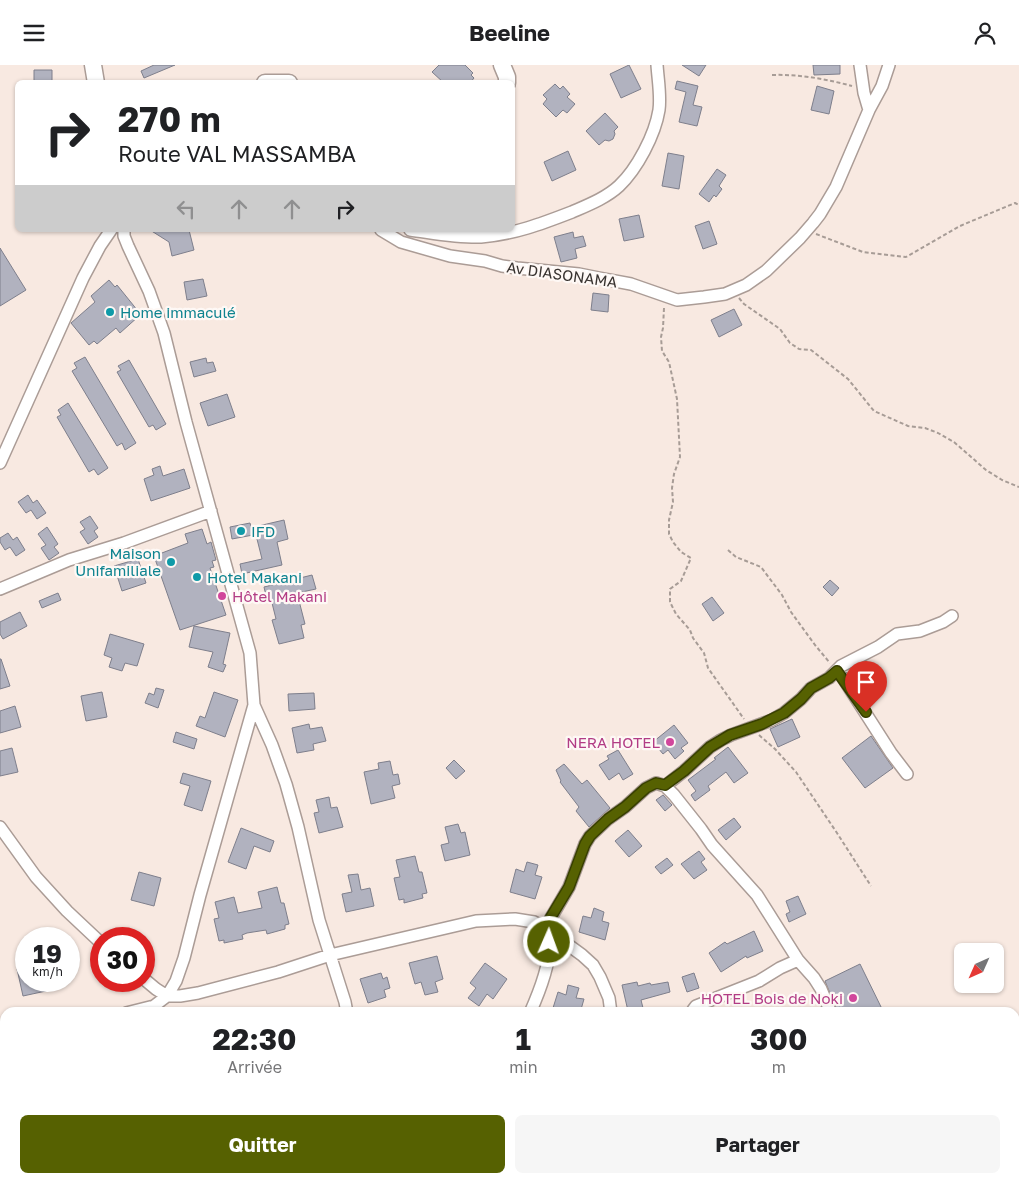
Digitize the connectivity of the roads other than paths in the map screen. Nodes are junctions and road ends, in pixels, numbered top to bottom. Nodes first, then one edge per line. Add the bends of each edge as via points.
1 (93, 65) edge
2 (502, 65) edge
3 (657, 65) edge
4 (860, 65) edge
5 (889, 65) edge
6 (96, 80) edge
7 (508, 80) edge
8 (869, 109) junction
9 (110, 232) edge
10 (124, 232) edge
11 (384, 232) edge
12 (425, 232) edge
13 (514, 232) edge
14 (515, 232) edge
15 (0, 463) edge
16 (211, 511) junction
17 (0, 589) edge
18 (952, 616) dead end
19 (837, 671) junction
20 (254, 705) junction
21 (907, 774) dead end
22 (665, 785) junction
23 (0, 827) edge
24 (545, 927) junction
25 (90, 933) edge
26 (791, 948) junction
27 (330, 955) junction
28 (798, 961) junction
29 (780, 968) junction
30 (155, 988) edge
31 (166, 996) junction
32 (156, 1007) edge
33 (345, 1007) edge
34 (533, 1007) edge
35 (610, 1007) edge
36 (694, 1007) edge
37 (828, 1007) edge

1 - 6 street
2 - 7 street
3 - 14 street via 659,108 656,121 638,163 618,187 590,205
4 - 8 street
5 - 8 street, Av DIASONAMA
8 - 11 street, Av DIASONAMA via 836,187 820,214 766,271 725,294 678,299 631,284 579,274 502,266 450,256 401,242
9 - 15 street via 83,278
10 - 16 street via 164,333
12 - 13 street via 480,237
16 - 17 street via 69,560
16 - 20 street via 250,653
18 - 19 street via 920,631 897,634
19 - 21 street
19 - 22 street via 811,688 784,713 730,735 710,747
20 - 27 street via 286,784
20 - 31 street via 184,958 176,981
22 - 24 street via 656,783 646,788 590,836 569,887
22 - 26 street via 757,895
23 - 25 street via 36,877
24 - 27 street via 515,919 476,921
24 - 34 street via 549,942 548,962
24 - 35 street via 593,965
26 - 28 street
26 - 29 street
27 - 31 street via 237,983 180,996
27 - 33 street
28 - 29 street
28 - 37 street via 814,978
29 - 36 street via 759,981
30 - 31 street
31 - 32 street

